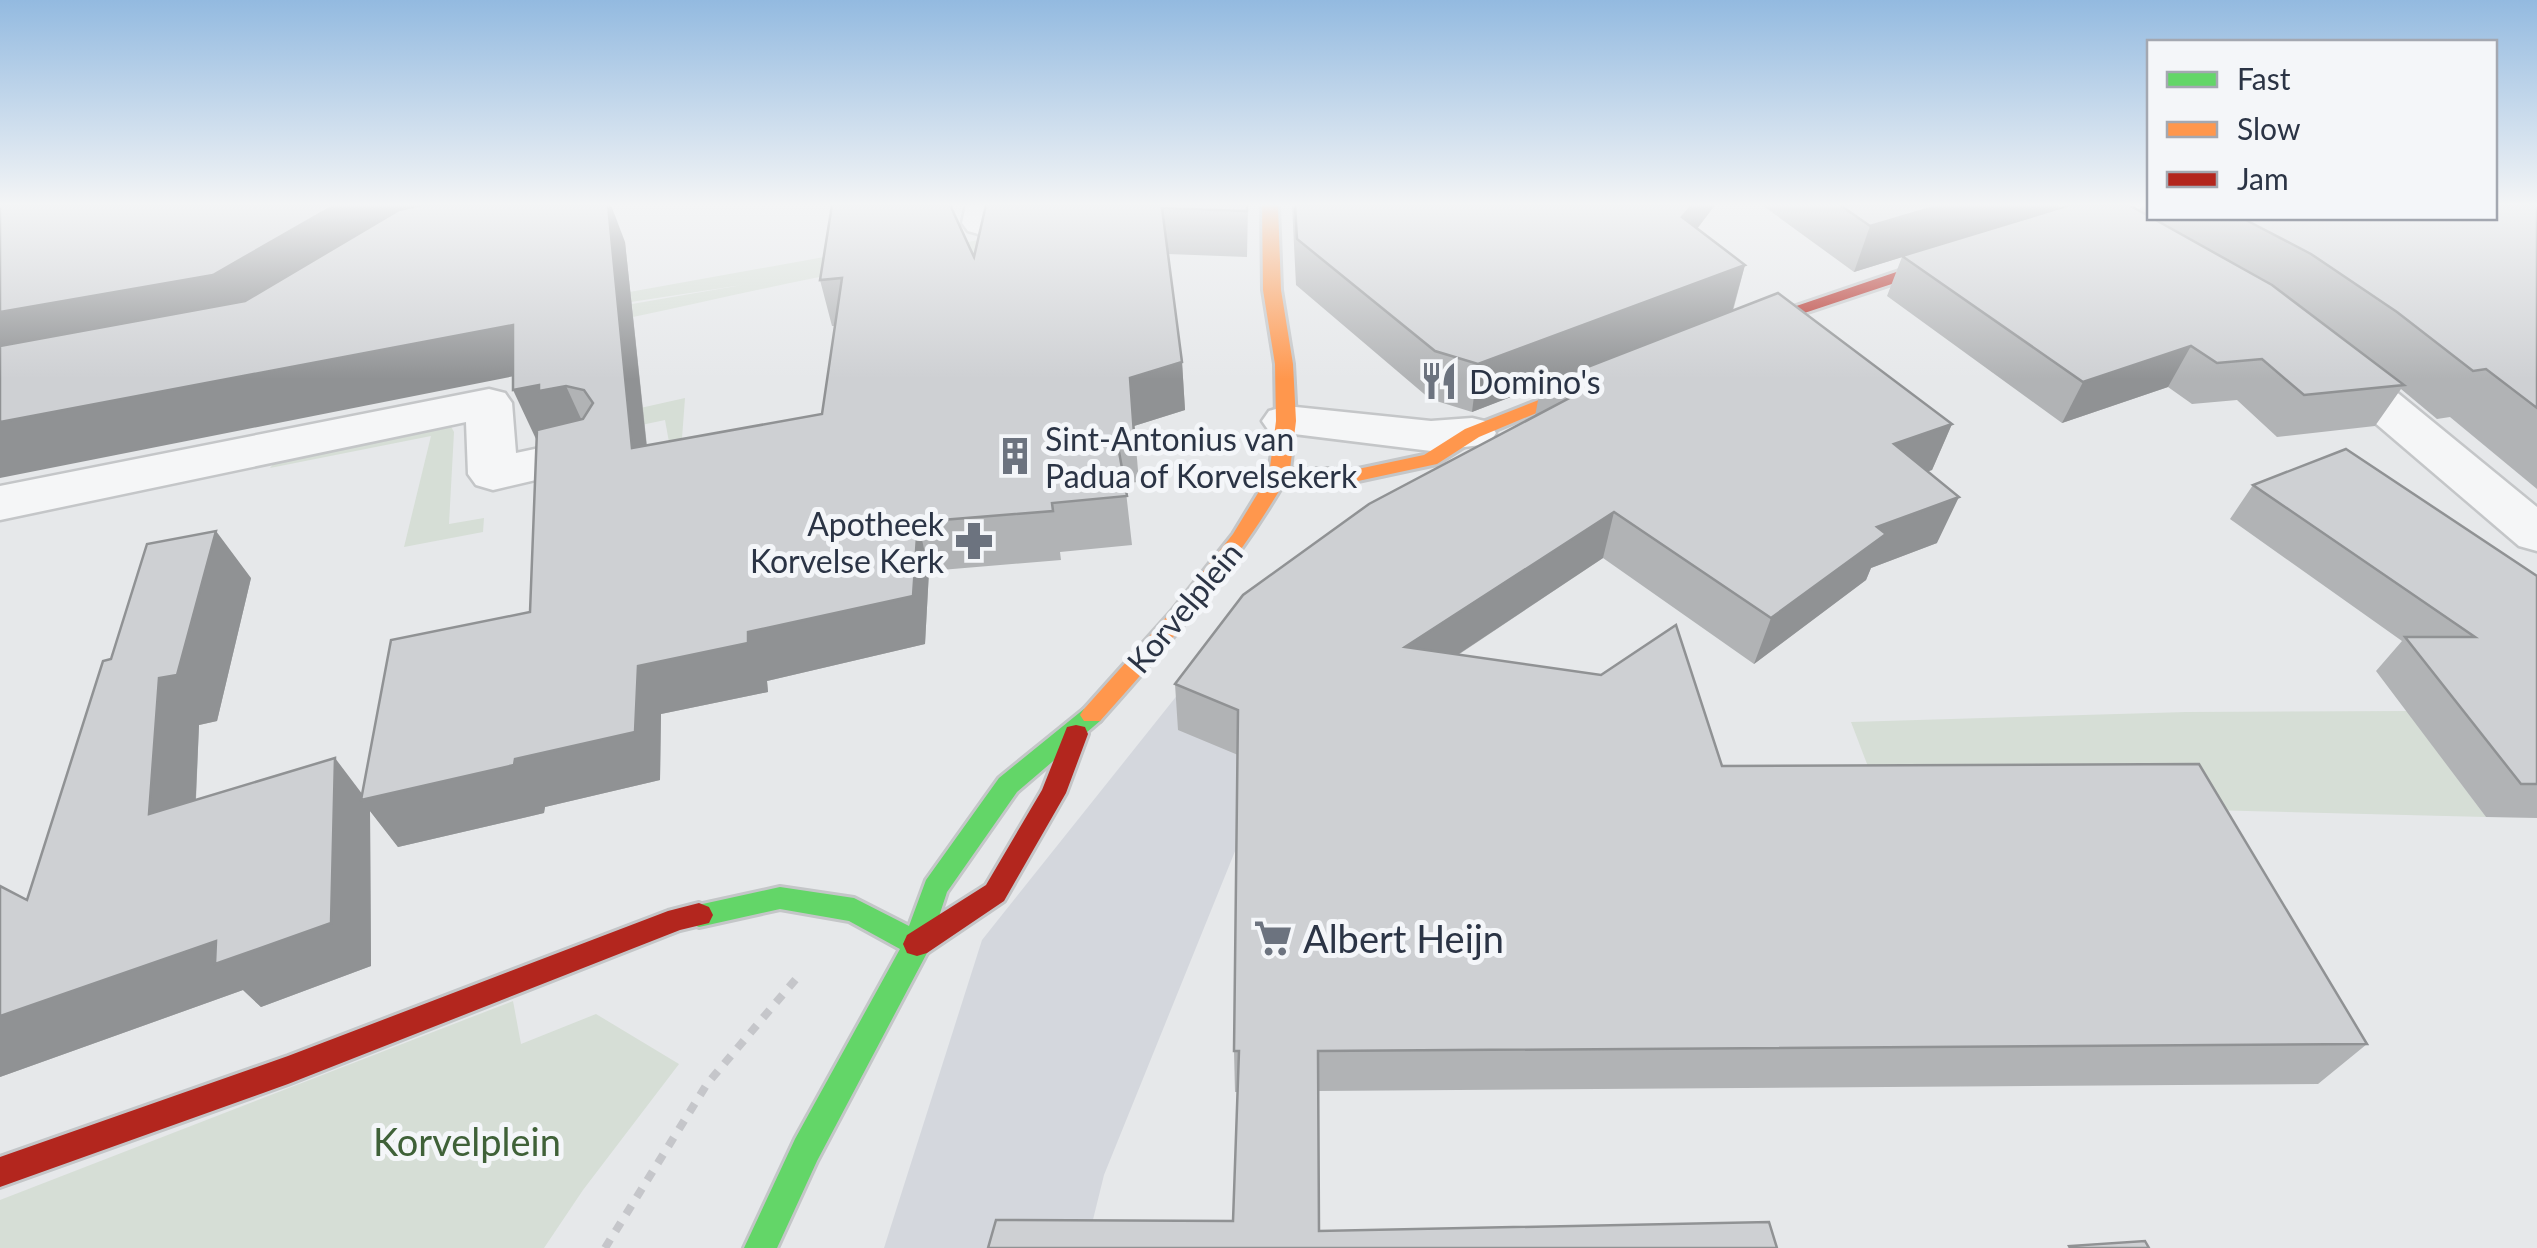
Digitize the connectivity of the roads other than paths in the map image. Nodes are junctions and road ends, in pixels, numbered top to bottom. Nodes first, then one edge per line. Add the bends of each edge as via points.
1 (1271, 263) edge
2 (1932, 263) edge
3 (2298, 337) edge
4 (1708, 340) edge
5 (1617, 376) edge
6 (1286, 421) junction
7 (1472, 434) junction
8 (586, 453) edge
9 (1279, 474) junction
10 (0, 503) edge
11 (2537, 534) edge
12 (1077, 731) junction
13 (917, 944) junction
14 (0, 1172) edge
15 (760, 1248) edge

1 - 6 street
2 - 4 street
3 - 11 street
5 - 7 street
6 - 7 street
6 - 9 street
7 - 9 street via 1430,460 1358,475
8 - 10 street via 493,474 489,403
9 - 12 street, Korvelplein via 1210,579
12 - 13 street, Korvelplein via 1008,784 935,888
12 - 13 street, Korvelplein via 1053,793 995,893
13 - 14 street via 854,910 780,898 678,919 288,1070
13 - 15 street, Korvelplein

